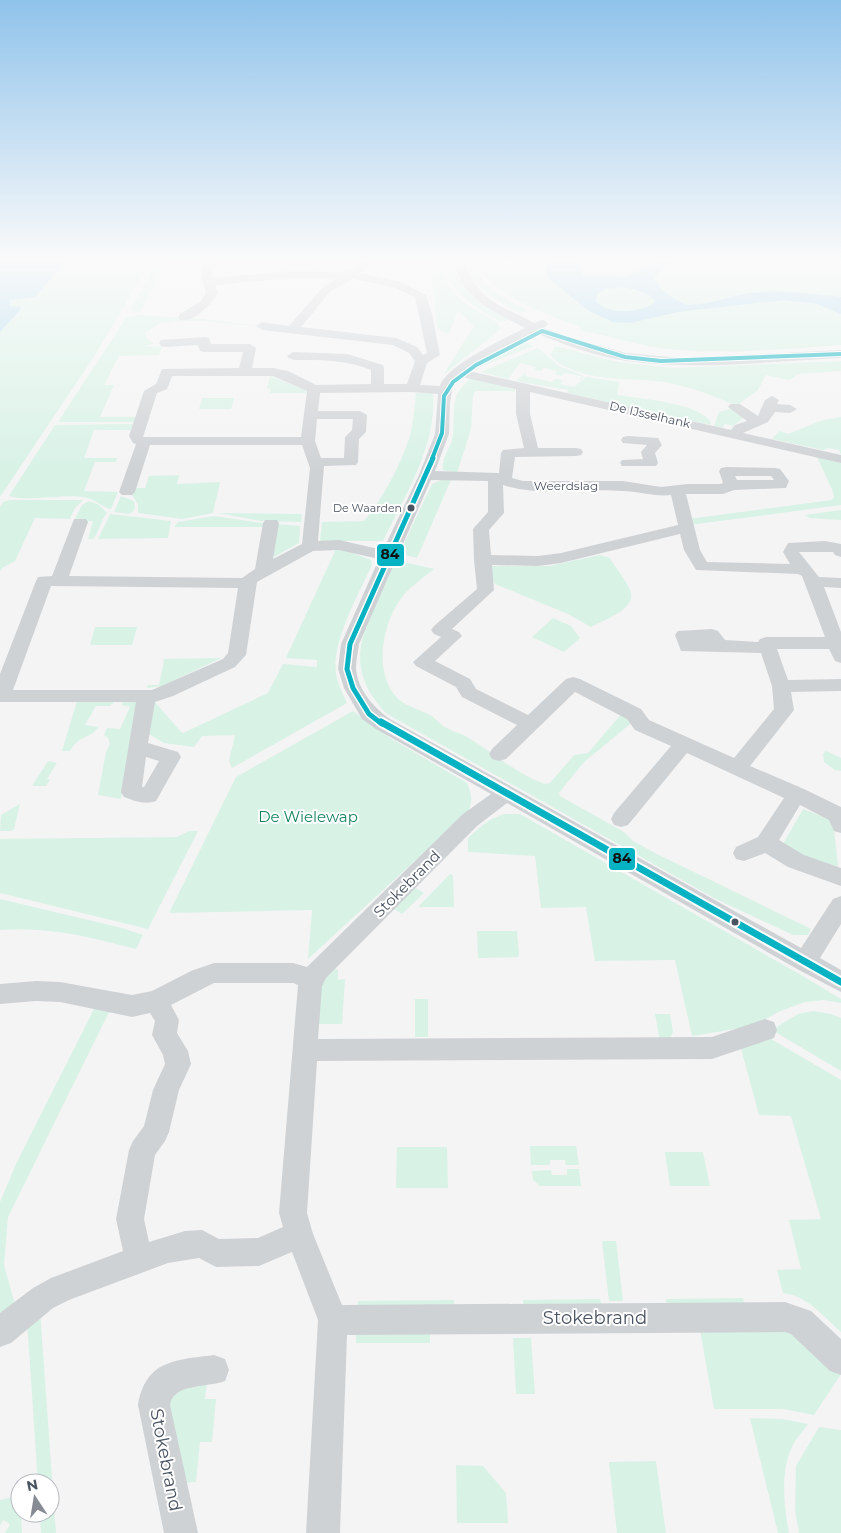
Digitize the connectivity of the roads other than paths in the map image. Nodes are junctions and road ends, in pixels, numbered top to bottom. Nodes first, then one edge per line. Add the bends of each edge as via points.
1 (297, 330) edge
2 (429, 330) edge
3 (537, 330) edge
4 (549, 330) edge
5 (165, 343) dead end
6 (841, 354) edge
7 (293, 356) dead end
8 (421, 361) junction
9 (245, 372) junction
10 (461, 373) junction
11 (523, 386) junction
12 (378, 388) junction
13 (412, 388) junction
14 (314, 389) junction
15 (446, 391) junction
16 (735, 407) dead end
17 (790, 409) dead end
18 (524, 414) junction
19 (311, 415) junction
20 (622, 417) dead end
21 (758, 422) junction
22 (734, 435) junction
23 (628, 440) junction
24 (144, 441) junction
25 (308, 441) junction
26 (513, 443) junction
27 (532, 452) junction
28 (576, 452) dead end
29 (841, 460) edge
30 (316, 462) junction
31 (627, 463) junction
32 (426, 475) junction
33 (499, 478) junction
34 (731, 485) dead end
35 (630, 488) junction
36 (678, 491) junction
37 (127, 492) dead end
38 (80, 522) dead end
39 (270, 523) dead end
40 (686, 528) junction
41 (310, 546) junction
42 (841, 552) edge
43 (388, 556) junction
44 (482, 560) junction
45 (802, 569) junction
46 (263, 571) junction
47 (59, 581) junction
48 (814, 582) junction
49 (247, 583) junction
50 (841, 583) edge
51 (720, 646) dead end
52 (767, 648) junction
53 (839, 650) edge
54 (781, 686) junction
55 (841, 686) edge
56 (146, 696) junction
57 (1, 697) edge
58 (529, 723) junction
59 (684, 743) junction
60 (137, 747) dead end
61 (499, 754) dead end
62 (738, 767) junction
63 (505, 794) junction
64 (797, 794) junction
65 (620, 819) dead end
66 (841, 825) edge
67 (766, 843) junction
68 (744, 853) dead end
69 (841, 877) edge
70 (841, 905) edge
71 (805, 962) junction
72 (312, 979) junction
73 (841, 982) edge
74 (3, 998) edge
75 (156, 1001) junction
76 (765, 1030) dead end
77 (306, 1050) junction
78 (298, 1234) junction
79 (139, 1259) junction
80 (334, 1320) junction
81 (0, 1332) edge
82 (841, 1360) edge
83 (214, 1370) dead end
84 (182, 1533) edge
85 (324, 1533) edge

1 - 8 street via 396,342 413,350
2 - 8 street via 434,355
3 - 10 street via 474,360
4 - 6 street via 625,357 661,361
5 - 9 street via 250,348
7 - 12 street via 361,360 378,368
8 - 13 street
9 - 14 street via 277,373
9 - 24 street via 167,372 162,386 152,391 136,436
10 - 11 street, De IJsselhank
10 - 15 street
11 - 18 street
11 - 22 street, De IJsselhank
12 - 13 street
12 - 14 street
13 - 15 street
14 - 19 street
15 - 32 street via 442,434
16 - 21 street
17 - 21 street via 771,404 765,418
18 - 26 street via 514,425
18 - 27 street
19 - 25 street
19 - 30 street via 360,415 359,432 352,437 351,462
20 - 23 street
21 - 22 street via 741,427
22 - 29 street, De IJsselhank
23 - 31 street
23 - 31 street via 653,440 655,446 648,452 652,463
24 - 25 street
24 - 37 street
25 - 30 street
26 - 27 street
26 - 33 street via 508,453 506,475
27 - 28 street
30 - 41 street
31 - 35 street
32 - 33 street, Weerdslag
32 - 43 street
33 - 35 street, Weerdslag via 522,486
33 - 44 street via 496,514 481,529
34 - 36 street, Weerdslag via 724,489
35 - 36 street, Weerdslag
36 - 40 street
38 - 47 street
39 - 46 street
40 - 44 street via 560,558
40 - 45 street via 692,550 702,567
41 - 43 street via 339,545
41 - 46 street
42 - 45 street via 838,548 825,546 794,546 791,552
43 - 63 street via 350,644 348,669 359,700 369,714 383,724
44 - 58 street via 486,590 440,630 453,636 422,662 463,683 469,693
45 - 48 street
46 - 49 street
47 - 49 street
47 - 57 street via 44,581
48 - 50 street
48 - 53 street
49 - 56 street via 236,658 166,692
51 - 52 street
52 - 53 street via 766,643
52 - 54 street
54 - 55 street
54 - 62 street via 784,710
56 - 57 street
56 - 60 street
58 - 59 street via 573,683 634,714 642,724
58 - 61 street
59 - 62 street
59 - 65 street
62 - 64 street
63 - 71 street
63 - 72 street, Stokebrand via 470,820
64 - 66 street via 838,815
64 - 67 street
67 - 68 street
67 - 69 street via 796,861
70 - 71 street
71 - 73 street
72 - 75 street via 293,973 214,974 199,978
72 - 77 street
74 - 75 street via 36,990 132,1006
75 - 79 street via 167,1020 164,1035 176,1051 178,1064 166,1090 156,1132 142,1150 130,1219
76 - 77 street via 712,1048
77 - 78 street via 293,1204
78 - 79 street via 259,1252 216,1253 202,1244 185,1245
78 - 80 street
79 - 81 street via 61,1288
80 - 82 street, Stokebrand via 785,1317 800,1322
80 - 85 street
83 - 84 street, Stokebrand via 174,1377 159,1386 154,1395

